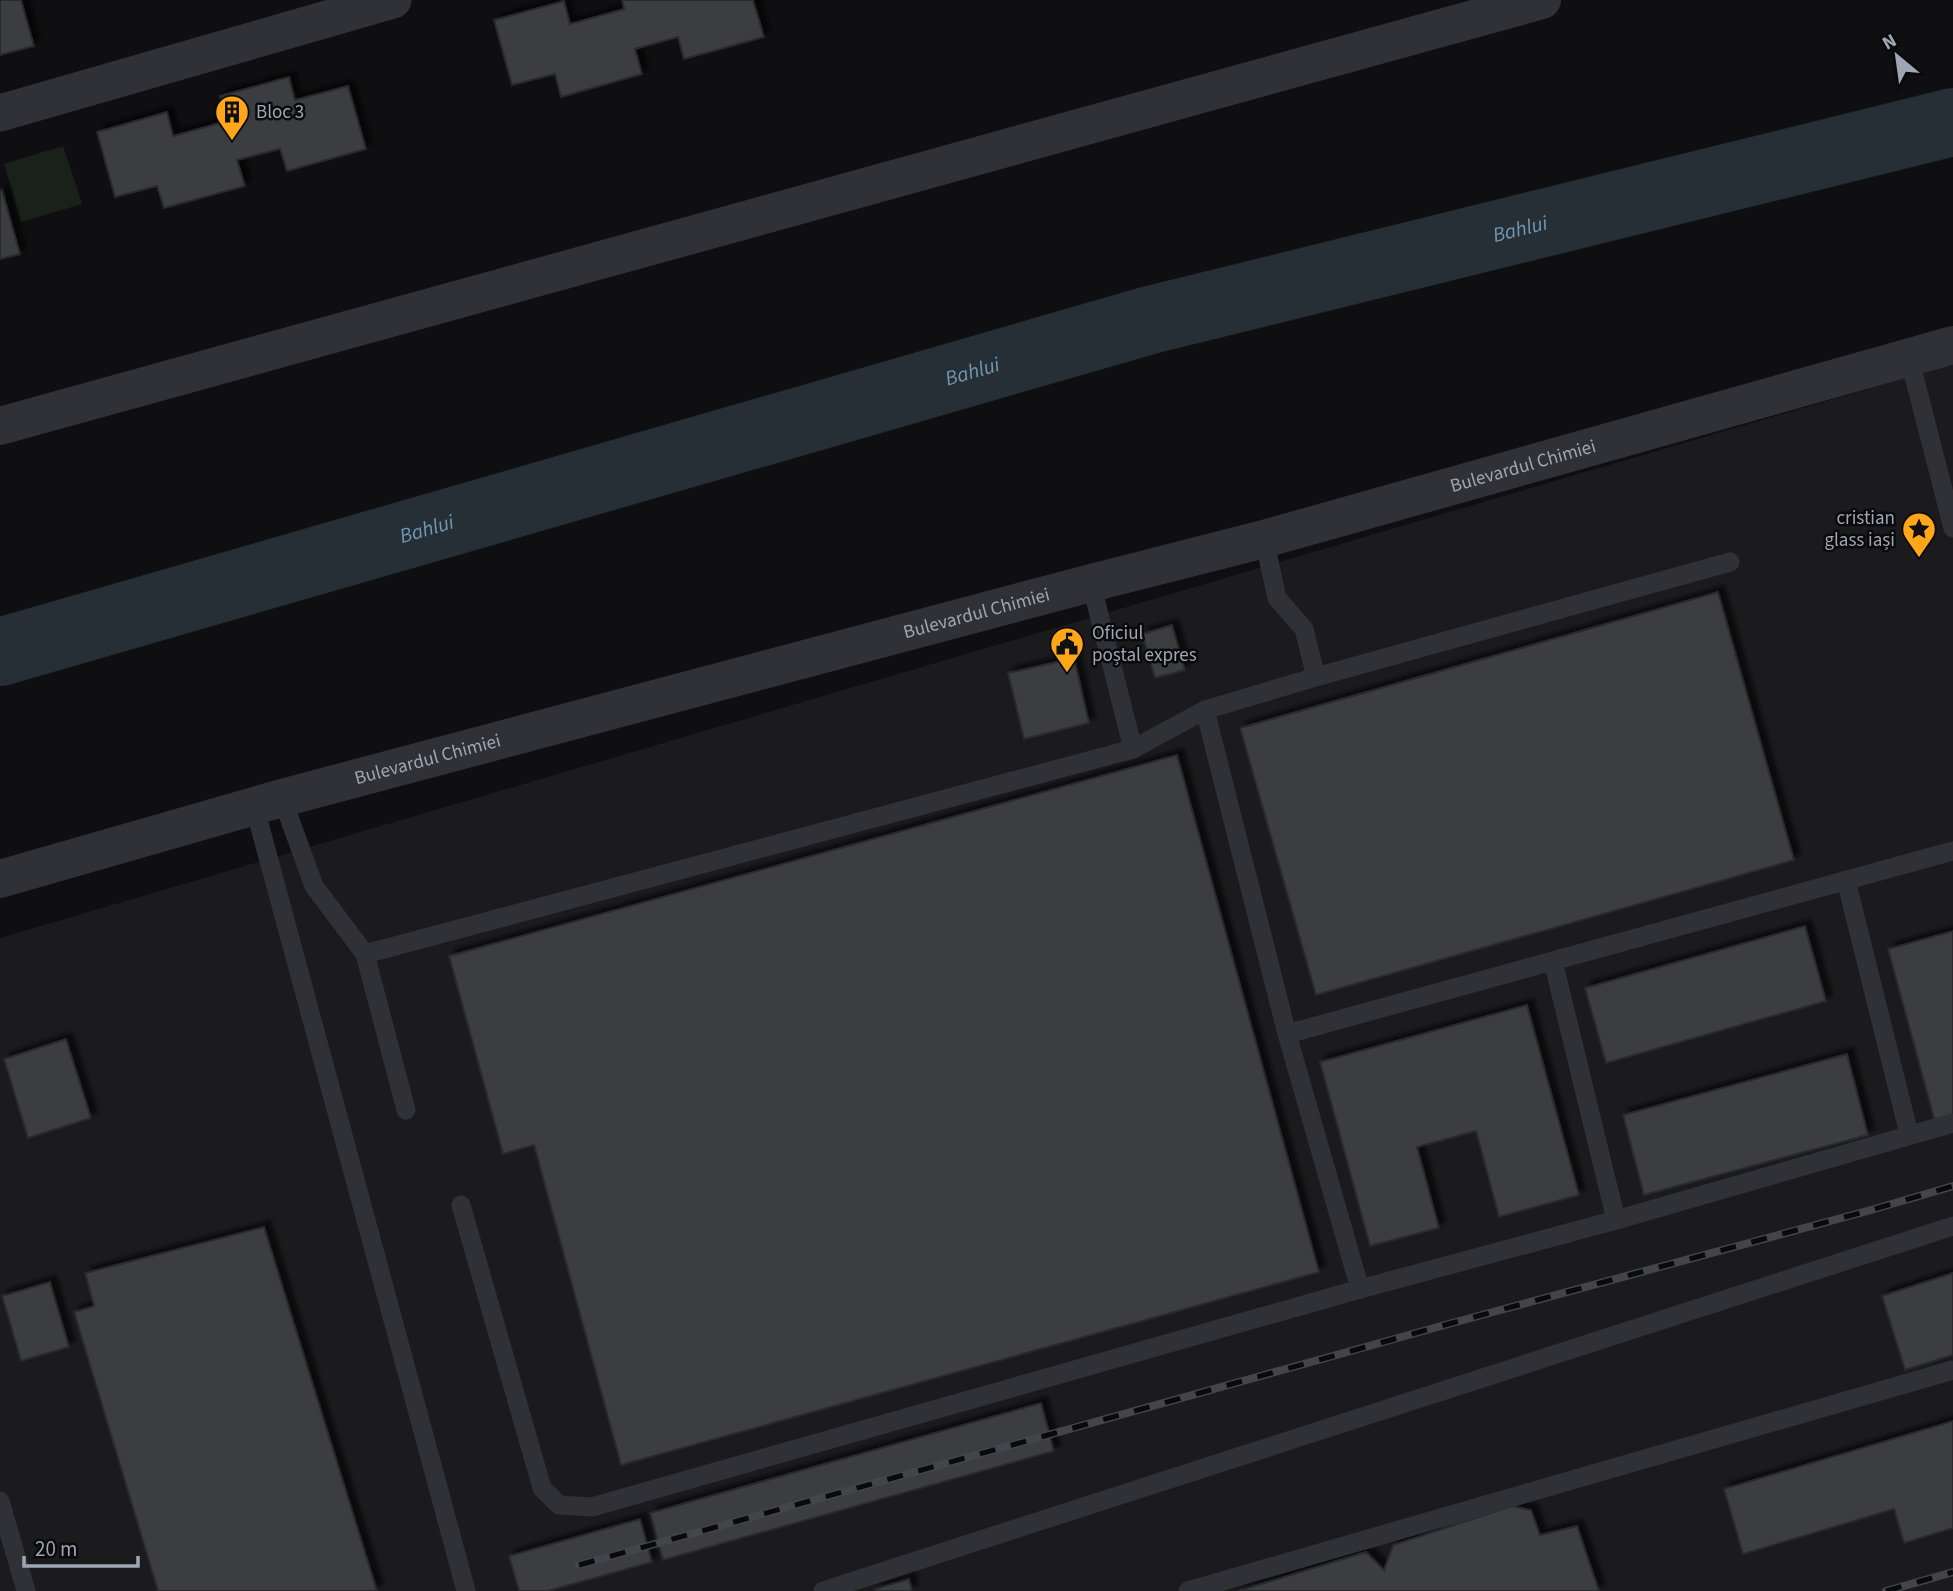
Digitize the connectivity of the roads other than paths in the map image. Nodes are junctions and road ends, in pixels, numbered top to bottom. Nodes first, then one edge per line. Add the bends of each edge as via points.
1 (393, 0) edge
2 (1542, 0) edge
3 (0, 113) edge
4 (1953, 345) edge
5 (1909, 357) junction
6 (0, 426) edge
7 (1953, 528) edge
8 (1264, 539) junction
9 (1730, 562) dead end
10 (1091, 583) junction
11 (1316, 677) junction
12 (1205, 710) junction
13 (1133, 749) junction
14 (268, 802) junction
15 (1953, 851) edge
16 (0, 879) edge
17 (1846, 880) junction
18 (365, 954) junction
19 (1553, 961) junction
20 (1287, 1034) junction
21 (405, 1110) dead end
22 (1953, 1123) edge
23 (1909, 1134) junction
24 (461, 1205) dead end
25 (1616, 1220) junction
26 (1953, 1226) edge
27 (1360, 1289) junction
28 (1953, 1370) edge
29 (0, 1502) edge
30 (26, 1591) edge
31 (466, 1591) edge
32 (823, 1591) edge
33 (1188, 1591) edge

1 - 3 street
2 - 6 street
4 - 5 street, Bulevardul Chimiei
5 - 7 lane
5 - 8 street, Bulevardul Chimiei
8 - 10 street, Bulevardul Chimiei
8 - 11 lane via 1277,598 1304,629
9 - 11 lane
10 - 13 lane
10 - 14 street, Bulevardul Chimiei
11 - 12 lane
12 - 13 lane
12 - 20 lane
13 - 18 lane
14 - 16 street, Bulevardul Chimiei
14 - 18 lane via 314,886
14 - 31 lane
15 - 17 lane
17 - 19 lane
17 - 23 lane
18 - 21 lane
19 - 20 lane
19 - 25 lane
20 - 27 lane
22 - 23 lane
23 - 25 lane
24 - 27 lane via 542,1488 559,1505 592,1507
25 - 27 lane
26 - 32 lane
28 - 33 lane
29 - 30 lane

